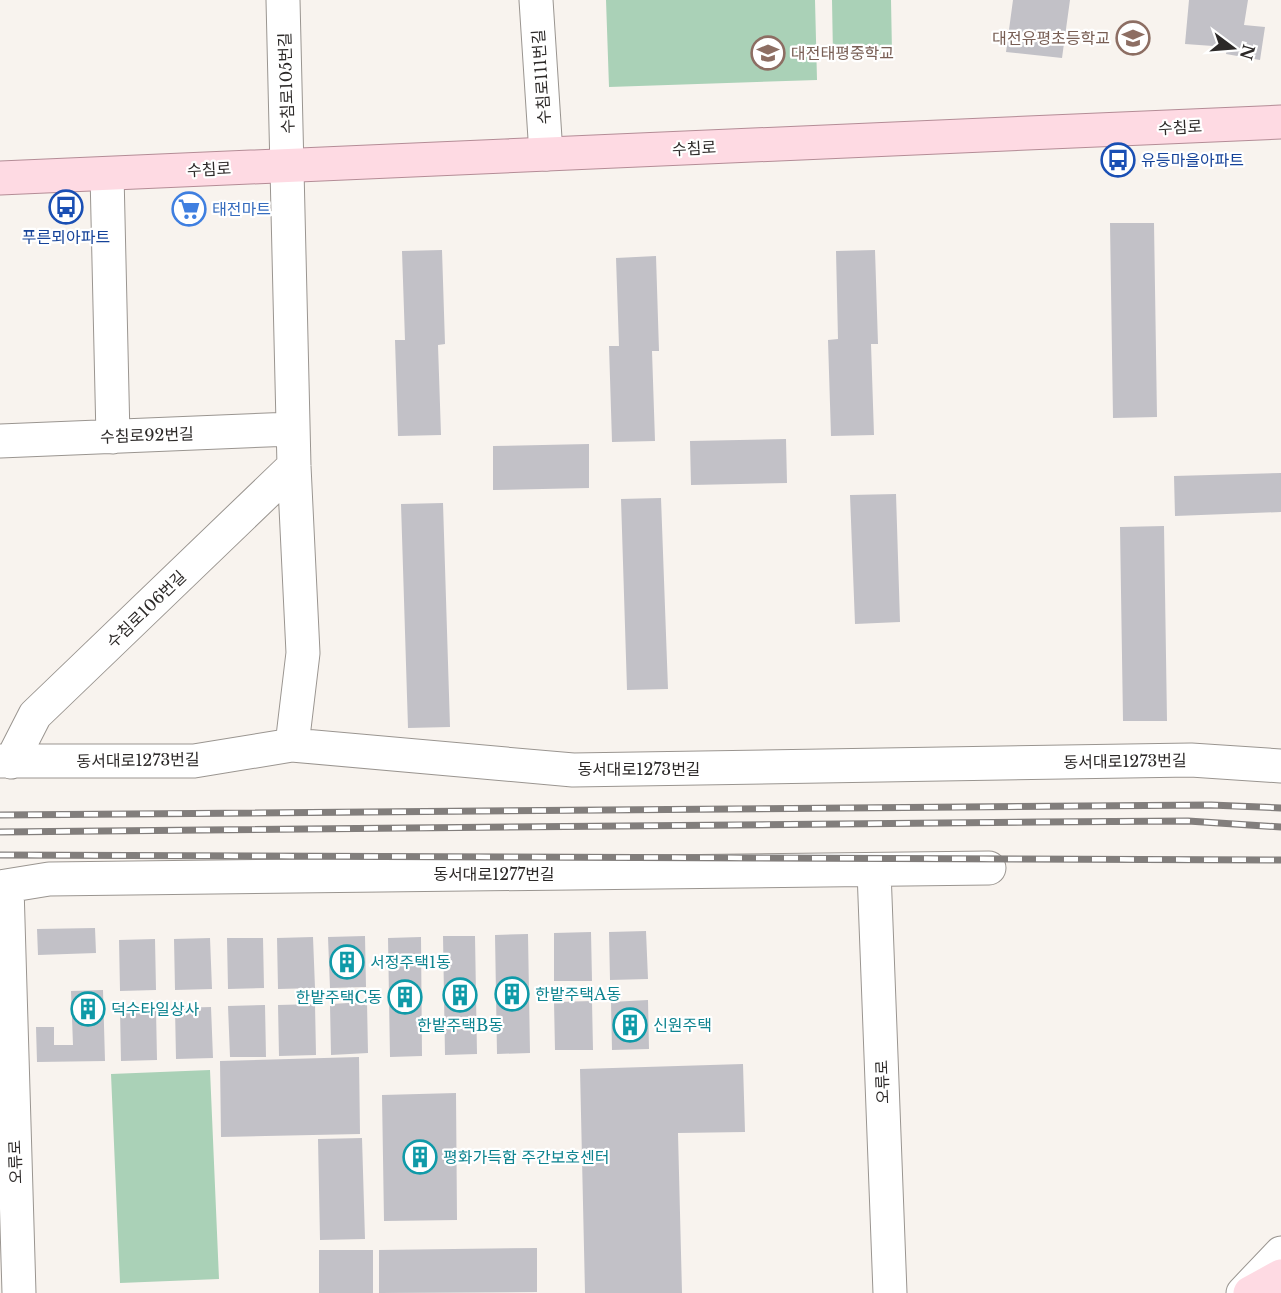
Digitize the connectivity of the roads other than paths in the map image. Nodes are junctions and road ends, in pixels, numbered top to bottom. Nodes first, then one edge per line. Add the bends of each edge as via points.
1 (283, 0) edge
2 (536, 0) edge
3 (1281, 122) edge
4 (546, 154) junction
5 (288, 165) junction
6 (107, 174) junction
7 (0, 178) edge
8 (293, 429) junction
9 (113, 437) junction
10 (0, 441) edge
11 (294, 466) junction
12 (292, 745) junction
13 (5, 761) edge
14 (1281, 766) edge
15 (989, 868) dead end
16 (874, 872) junction
17 (4, 887) edge
18 (1281, 1253) edge
19 (1281, 1276) edge
20 (19, 1293) edge
21 (890, 1293) edge
22 (1243, 1293) edge
23 (1250, 1293) edge

1 - 5 street, 수침로105번길
2 - 4 street, 수침로111번길
3 - 4 main road, 수침로
4 - 5 main road, 수침로
5 - 6 main road, 수침로
5 - 8 street
6 - 7 main road, 수침로
6 - 9 street
8 - 9 street, 수침로92번길
8 - 11 street
9 - 10 street, 수침로92번길
11 - 12 street via 303,653
11 - 13 street, 수침로106번길 via 35,715
12 - 13 street, 동서대로1273번길 via 194,761
12 - 14 street, 동서대로1273번길 via 573,770 1191,760
15 - 16 street, 동서대로1277번길
16 - 17 street, 동서대로1277번길 via 49,879
16 - 21 street, 오류로
17 - 20 street, 오류로
18 - 22 street
19 - 23 main road

